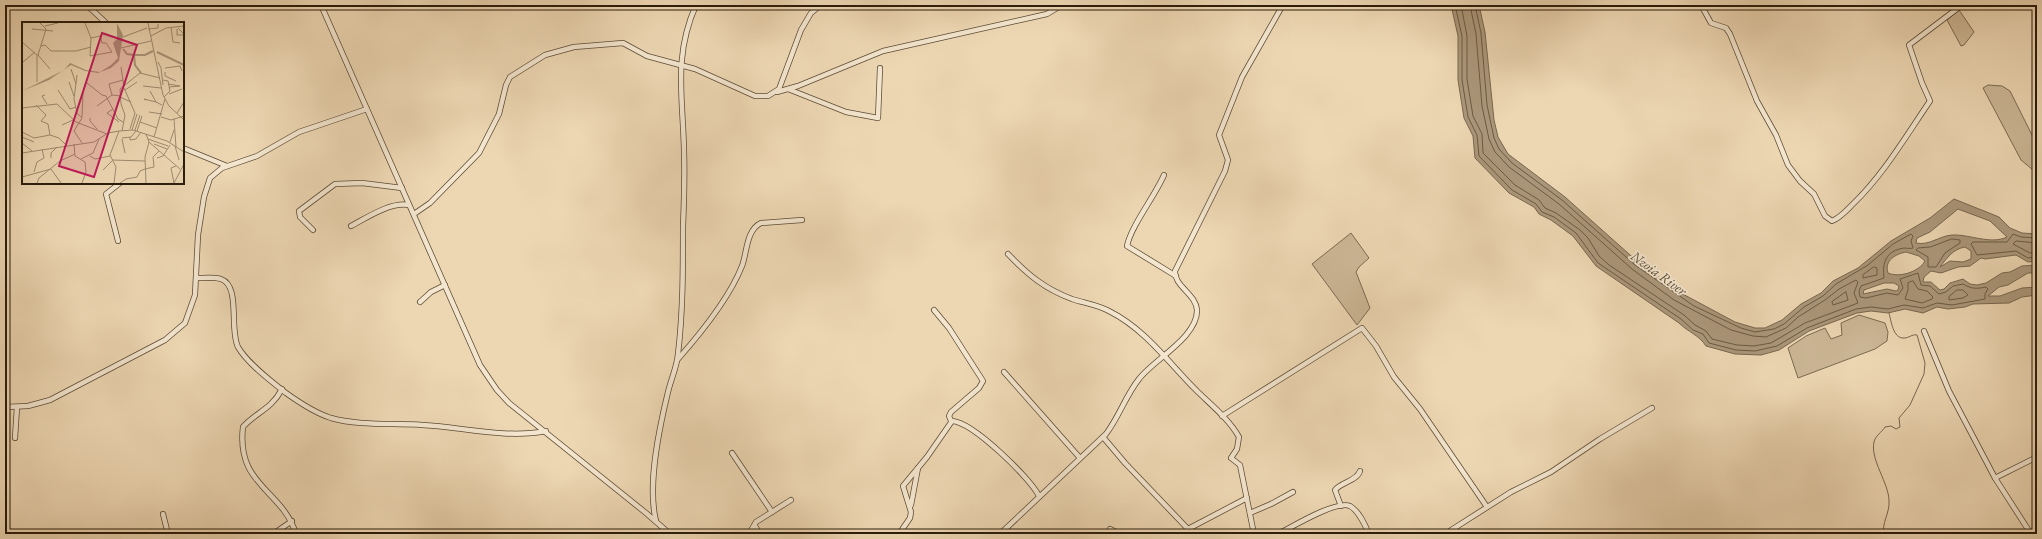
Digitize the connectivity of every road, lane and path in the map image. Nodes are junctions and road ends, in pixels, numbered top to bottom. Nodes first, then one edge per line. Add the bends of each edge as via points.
1 (87, 5) edge
2 (320, 5) edge
3 (696, 5) edge
4 (821, 5) edge
5 (1062, 5) edge
6 (1701, 5) edge
7 (1962, 5) edge
8 (1280, 10) dead end
9 (105, 22) edge
10 (680, 65) junction
11 (880, 68) dead end
12 (788, 90) junction
13 (777, 92) junction
14 (367, 109) junction
15 (184, 148) edge
16 (227, 166) junction
17 (1164, 175) dead end
18 (119, 184) edge
19 (402, 188) junction
20 (409, 205) junction
21 (414, 214) junction
22 (802, 220) dead end
23 (351, 226) dead end
24 (313, 230) dead end
25 (118, 241) dead end
26 (1008, 254) dead end
27 (1176, 276) junction
28 (197, 278) junction
29 (445, 285) junction
30 (420, 302) dead end
31 (934, 310) dead end
32 (1924, 331) dead end
33 (1165, 355) junction
34 (678, 359) junction
35 (1004, 372) dead end
36 (282, 389) junction
37 (5, 407) edge
38 (17, 408) junction
39 (1652, 408) dead end
40 (1222, 416) junction
41 (951, 421) junction
42 (546, 431) junction
43 (1103, 437) junction
44 (15, 438) dead end
45 (732, 453) dead end
46 (2037, 457) edge
47 (1080, 458) junction
48 (918, 468) junction
49 (1360, 471) dead end
50 (1995, 478) junction
51 (1293, 492) dead end
52 (1039, 496) junction
53 (1247, 498) junction
54 (791, 500) dead end
55 (911, 506) junction
56 (1341, 506) junction
57 (1487, 507) junction
58 (772, 512) junction
59 (1250, 513) junction
60 (163, 514) dead end
61 (292, 521) junction
62 (656, 521) junction
63 (754, 526) junction
64 (1110, 529) dead end
65 (168, 534) edge
66 (273, 534) edge
67 (296, 534) edge
68 (670, 534) edge
69 (749, 534) edge
70 (760, 534) edge
71 (899, 534) edge
72 (1000, 534) edge
73 (1120, 534) edge
74 (1224, 534) edge
75 (1228, 534) edge
76 (1254, 534) edge
77 (1278, 534) edge
78 (1369, 534) edge
79 (1445, 534) edge
80 (2031, 534) edge

1 - 9 street
2 - 14 street
3 - 10 street via 687,27
4 - 13 street via 811,13 801,30
5 - 12 street via 1047,14 877,53
6 - 7 street via 1711,22 1724,27 1730,34 1757,101 1776,135 1788,165 1800,182 1814,194 1825,216 1832,221 1848,209 1879,176 1930,101 1909,44
8 - 27 street via 1242,77 1221,126 1219,135 1228,157 1227,166 1176,267
10 - 13 street via 756,96 768,96
10 - 21 street via 647,56 622,42 563,49 538,58 508,80 499,114 476,158
10 - 34 street via 684,157
11 - 12 street via 878,118 846,112
12 - 13 street
14 - 16 street via 299,132 257,156
14 - 19 street
15 - 16 street
16 - 28 street via 215,173 206,188 197,248
17 - 27 street via 1127,246
18 - 25 street via 106,194
19 - 20 street
19 - 24 street via 362,183 335,184 299,211 300,217
20 - 21 street
20 - 23 street via 403,204 374,213
21 - 29 street
22 - 34 street via 761,223 755,226 740,269 717,310
26 - 33 street via 1037,282 1066,297 1104,308 1123,318
27 - 33 street via 1194,301 1196,315 1185,337
28 - 36 street via 220,279 228,284 232,292 234,332 239,349
28 - 38 street via 191,311 185,323 171,336 62,394 38,404
29 - 30 street via 431,292
29 - 42 street via 480,365 491,382 509,403
31 - 41 street via 949,328 983,381 980,388 950,414
32 - 50 street via 1943,380
33 - 40 street
33 - 43 street via 1139,379 1114,424
34 - 62 street via 661,426 652,495
35 - 47 street
36 - 42 street via 314,410 344,421 497,432
36 - 61 street via 265,411 244,426 245,459 252,475
37 - 38 street
38 - 44 street
39 - 57 street via 1593,443 1551,472
40 - 53 street via 1238,437 1237,449 1231,458 1240,465
40 - 57 street via 1362,328
41 - 48 street
41 - 52 street via 962,424 992,446 1029,480
42 - 62 street
43 - 47 street
43 - 53 street via 1125,464 1188,529
45 - 58 street
46 - 50 street
47 - 52 street
48 - 55 street
48 - 55 street via 903,486
49 - 56 street via 1357,476 1335,490
50 - 80 street
51 - 59 street
52 - 72 street
53 - 59 street
54 - 58 street
55 - 71 street via 910,518
56 - 77 street
56 - 78 street via 1350,507 1354,511
57 - 79 street
58 - 63 street
59 - 76 street
60 - 65 street
61 - 66 street
61 - 67 street
62 - 68 street
63 - 69 street
63 - 70 street
64 - 73 street
74 - 75 street

